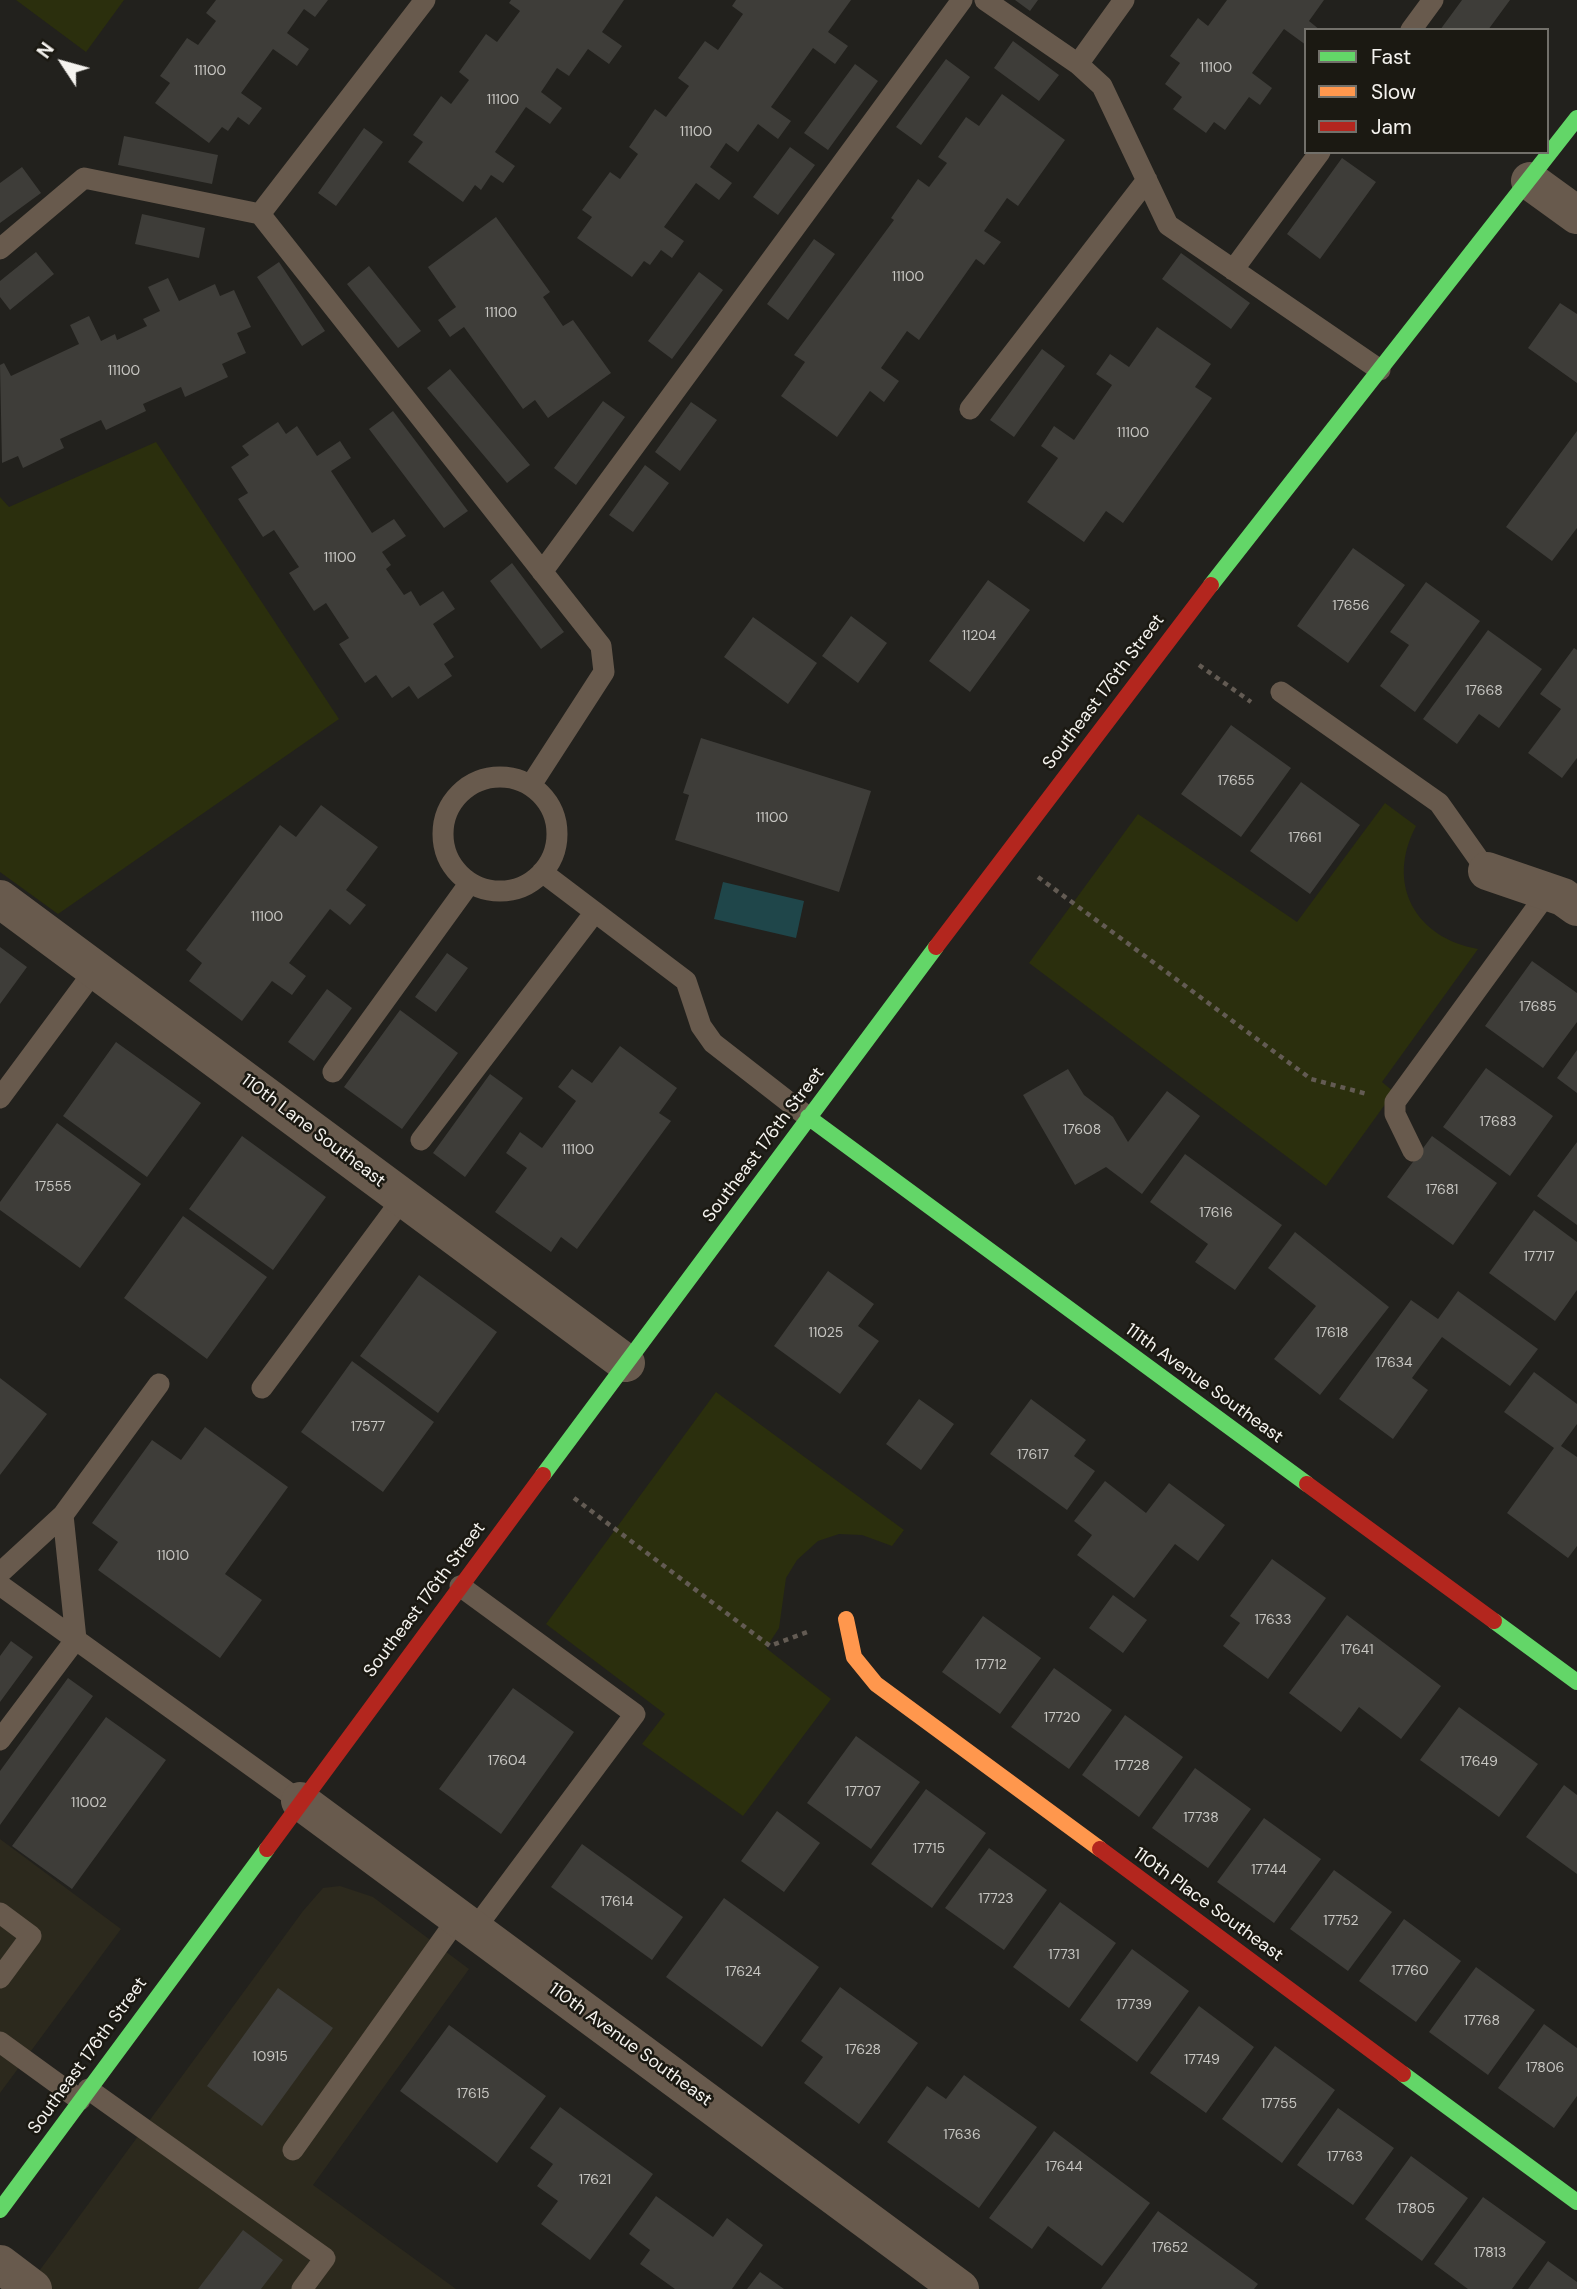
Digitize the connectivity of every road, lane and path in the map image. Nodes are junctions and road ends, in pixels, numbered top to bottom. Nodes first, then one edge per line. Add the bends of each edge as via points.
1 (425, 0) edge
2 (962, 0) edge
3 (985, 0) edge
4 (1124, 0) edge
5 (1433, 0) edge
6 (1412, 28) edge
7 (1078, 64) junction
8 (1577, 118) edge
9 (1319, 154) edge
10 (1147, 180) junction
11 (1530, 181) junction
12 (260, 214) junction
13 (1577, 215) edge
14 (0, 249) edge
15 (1233, 270) junction
16 (1380, 370) junction
17 (970, 409) dead end
18 (542, 572) junction
19 (1167, 642) junction
20 (1281, 692) joint
21 (531, 785) junction
22 (1007, 853) junction
23 (1487, 871) joint
24 (542, 872) junction
25 (469, 884) junction
26 (0, 899) edge
27 (1563, 900) edge
28 (595, 912) junction
29 (95, 970) junction
30 (333, 1072) dead end
31 (0, 1098) edge
32 (1395, 1102) junction
33 (808, 1117) junction
34 (421, 1140) dead end
35 (1413, 1151) dead end
36 (403, 1198) junction
37 (626, 1363) junction
38 (159, 1384) dead end
39 (262, 1388) dead end
40 (543, 1474) junction
41 (63, 1515) junction
42 (0, 1573) edge
43 (0, 1585) edge
44 (460, 1586) junction
45 (846, 1619) joint
46 (76, 1639) junction
47 (1577, 1682) edge
48 (0, 1740) edge
49 (300, 1801) junction
50 (0, 1913) edge
51 (466, 1924) junction
52 (0, 1978) edge
53 (0, 2042) edge
54 (84, 2094) junction
55 (293, 2150) dead end
56 (1577, 2202) edge
57 (0, 2210) edge
58 (0, 2264) edge
59 (33, 2289) edge
60 (302, 2289) edge
61 (960, 2289) edge

1 - 12 lane
2 - 18 lane
3 - 7 lane
4 - 7 lane
5 - 6 lane
7 - 10 lane via 1102,86
8 - 11 main road, Southeast 176th Street
9 - 15 lane
10 - 15 lane via 1168,225
10 - 17 lane
11 - 13 street
11 - 16 main road, Southeast 176th Street
12 - 14 lane via 85,178
12 - 18 lane
15 - 16 lane
16 - 19 main road, Southeast 176th Street
18 - 21 lane via 601,646 604,671
19 - 20 path via 1265,712
19 - 22 main road, Southeast 176th Street
20 - 23 lane via 1439,803
21 - 24 lane via 548,801 557,822 557,844
21 - 25 lane via 510,777 487,778 466,787 451,803 443,824 443,847 452,868
22 - 32 path via 1311,1079
22 - 33 main road, Southeast 176th Street
23 - 27 street
24 - 25 lane via 513,891 490,891
24 - 28 lane
25 - 30 lane
26 - 29 street, 110th Lane Southeast
27 - 32 lane
28 - 33 lane via 686,981 701,1026 713,1043
28 - 34 lane
29 - 31 lane
29 - 36 street, 110th Lane Southeast
32 - 35 lane via 1395,1114
33 - 37 main road, Southeast 176th Street
33 - 47 main road, 111th Avenue Southeast
36 - 37 street, 110th Lane Southeast
36 - 39 lane
37 - 40 main road, Southeast 176th Street
38 - 41 lane
40 - 44 main road, Southeast 176th Street
40 - 45 path via 770,1646
41 - 42 lane
41 - 46 lane
43 - 46 lane
44 - 49 main road, Southeast 176th Street
44 - 51 lane via 635,1714
45 - 56 main road, 110th Place Southeast via 854,1657 876,1684
46 - 48 lane
46 - 49 lane
49 - 51 street, 110th Avenue Southeast
49 - 54 main road, Southeast 176th Street
50 - 52 lane via 31,1936
51 - 55 lane
51 - 61 street, 110th Avenue Southeast
53 - 54 lane
54 - 57 main road, Southeast 176th Street
54 - 60 lane via 325,2258
58 - 59 street

